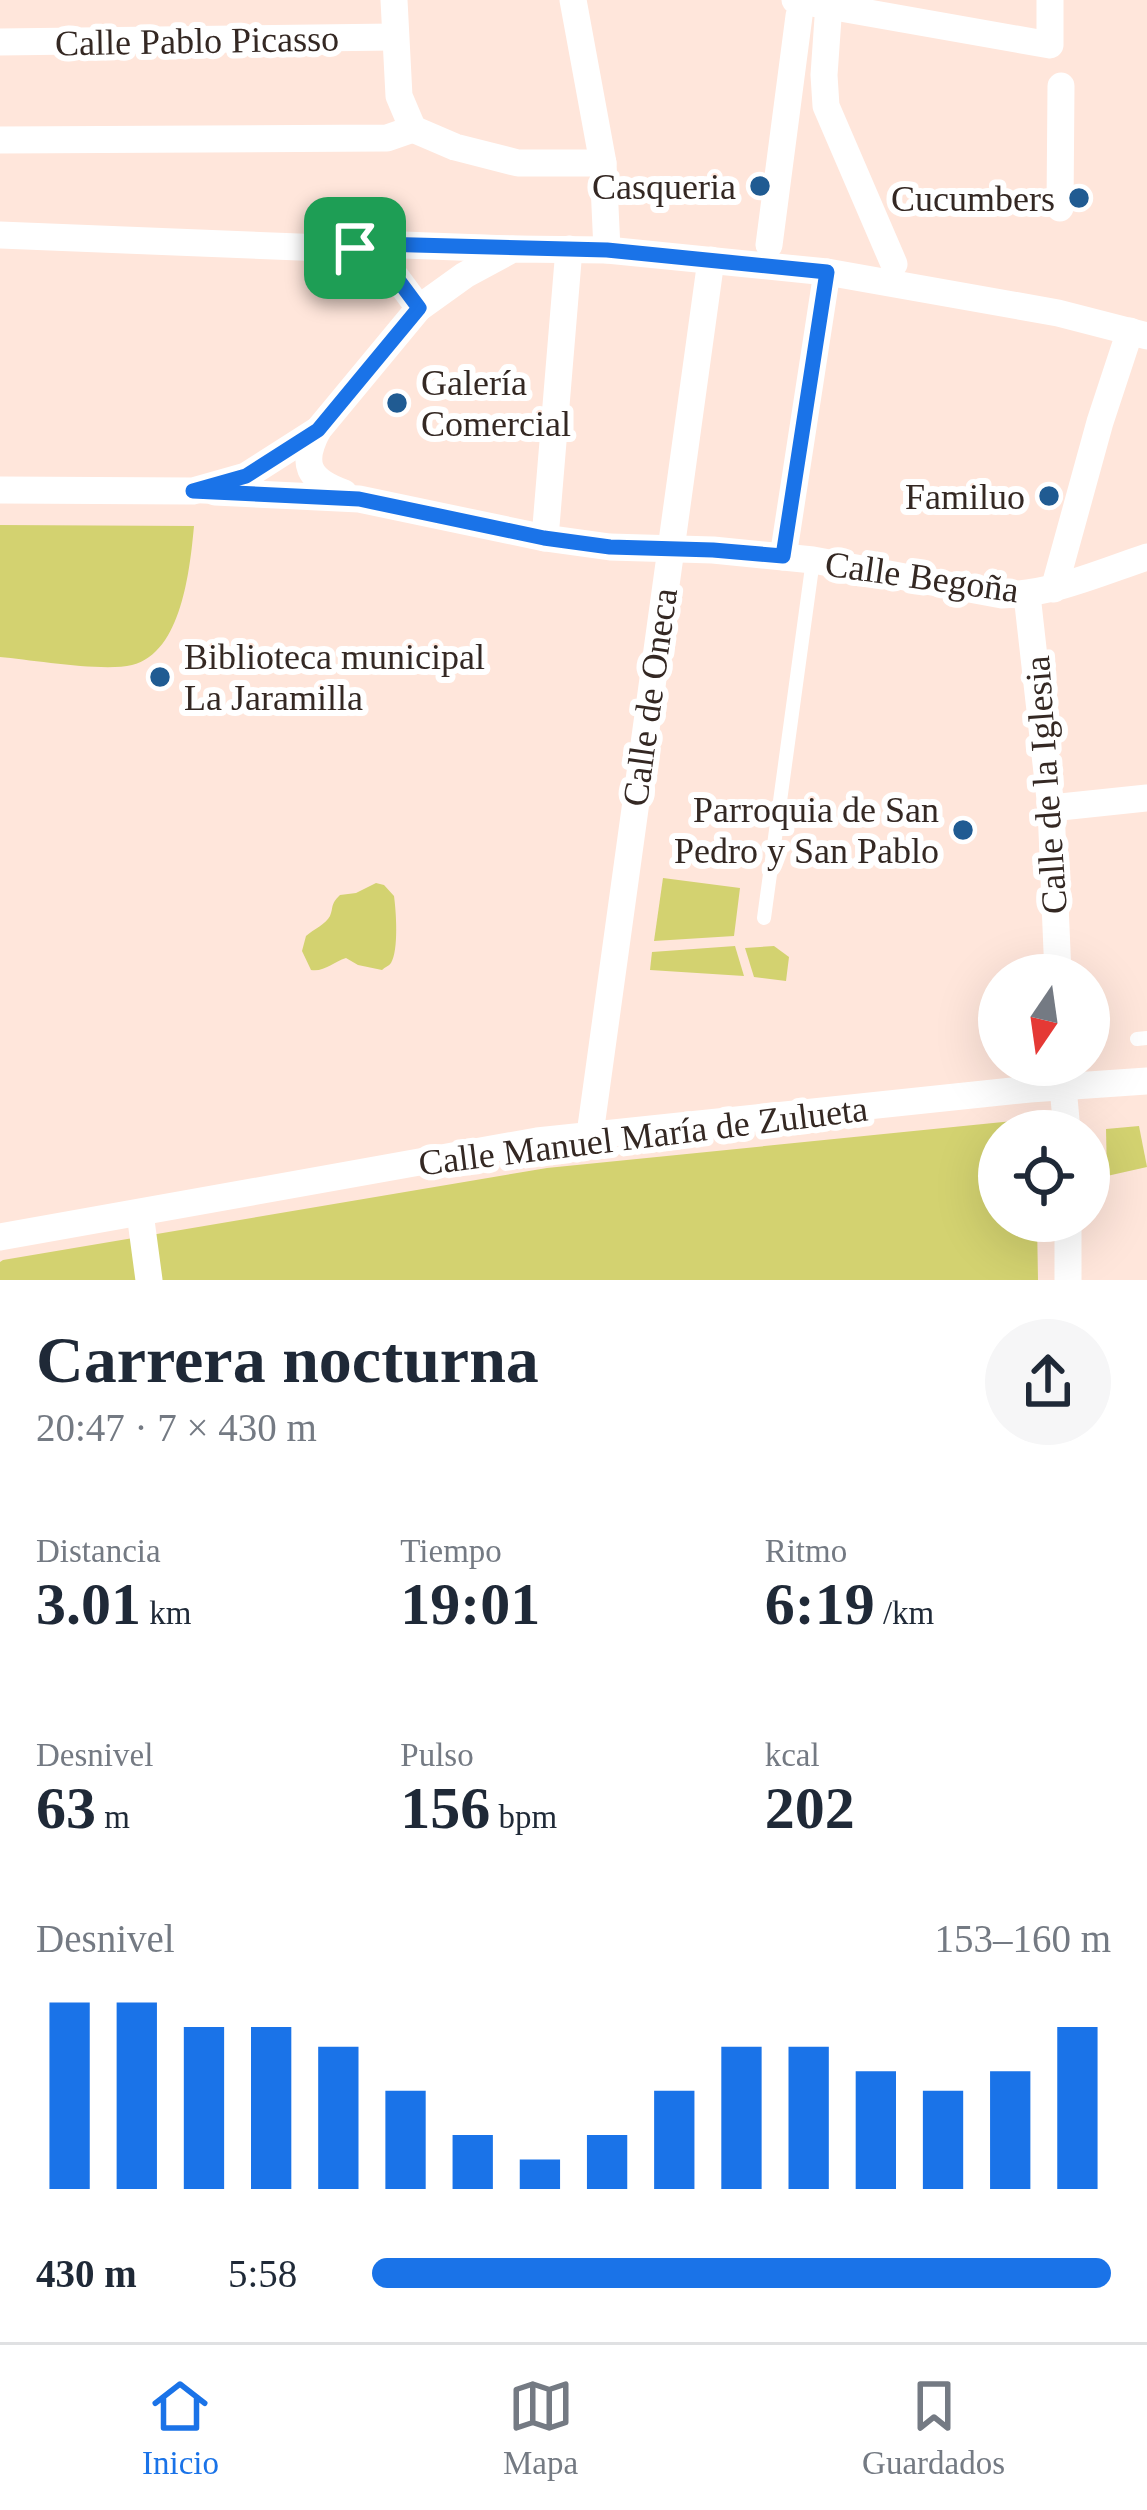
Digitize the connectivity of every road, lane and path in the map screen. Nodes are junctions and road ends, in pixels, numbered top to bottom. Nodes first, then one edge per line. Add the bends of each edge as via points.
1 (394, 0) edge
2 (573, 0) edge
3 (1050, 0) edge
4 (796, 8) edge
5 (828, 17) dead end
6 (394, 37) junction
7 (0, 43) edge
8 (1061, 86) dead end
9 (413, 129) junction
10 (0, 140) edge
11 (603, 163) junction
12 (1060, 208) dead end
13 (0, 236) edge
14 (769, 245) dead end
15 (355, 248) junction
16 (513, 249) junction
17 (569, 249) junction
18 (607, 250) junction
19 (711, 260) junction
20 (893, 264) dead end
21 (827, 272) junction
22 (419, 308) junction
23 (1138, 334) edge
24 (318, 430) junction
25 (0, 490) edge
26 (193, 491) junction
27 (359, 499) junction
28 (544, 538) junction
29 (670, 550) junction
30 (783, 556) junction
31 (1147, 556) edge
32 (813, 560) junction
33 (1040, 592) junction
34 (1147, 798) edge
35 (1051, 808) junction
36 (764, 918) dead end
37 (1057, 954) edge
38 (1110, 1079) edge
39 (1147, 1081) edge
40 (981, 1086) edge
41 (590, 1134) junction
42 (140, 1214) junction
43 (0, 1237) edge
44 (1068, 1242) edge
45 (149, 1280) edge
46 (1068, 1280) edge

1 - 6 street
2 - 11 street
3 - 4 street via 1050,45
4 - 14 street
5 - 20 street via 826,106
6 - 7 street, Calle Pablo Picasso
6 - 9 street via 399,96
8 - 12 street
9 - 10 street via 387,138
9 - 11 street via 518,163
11 - 18 street
13 - 15 street
15 - 16 street
15 - 22 street via 396,277
16 - 17 street
16 - 22 street
17 - 18 street
17 - 28 street
18 - 19 street
19 - 21 street
19 - 29 street, Calle de Oneca
21 - 23 street
21 - 30 street
22 - 24 street
23 - 33 street, Calle de la Iglesia
24 - 26 street via 246,476
24 - 27 street via 308,448 314,476
25 - 26 street
26 - 27 street, Calle Begoña
27 - 28 street, Calle Begoña
28 - 29 street, Calle Begoña
29 - 30 street, Calle Begoña
29 - 41 street, Calle de Oneca
30 - 32 street, Calle Begoña
31 - 33 street, Calle Begoña
32 - 33 street, Calle Begoña via 1002,595
32 - 36 lane
33 - 35 street, Calle de la Iglesia
34 - 35 street
35 - 37 street, Calle de la Iglesia
38 - 39 street, Calle Manuel María de Zulueta
40 - 41 street, Calle Manuel María de Zulueta
41 - 42 street, Calle Manuel María de Zulueta
42 - 43 street, Calle Manuel María de Zulueta
42 - 45 street
44 - 46 street

